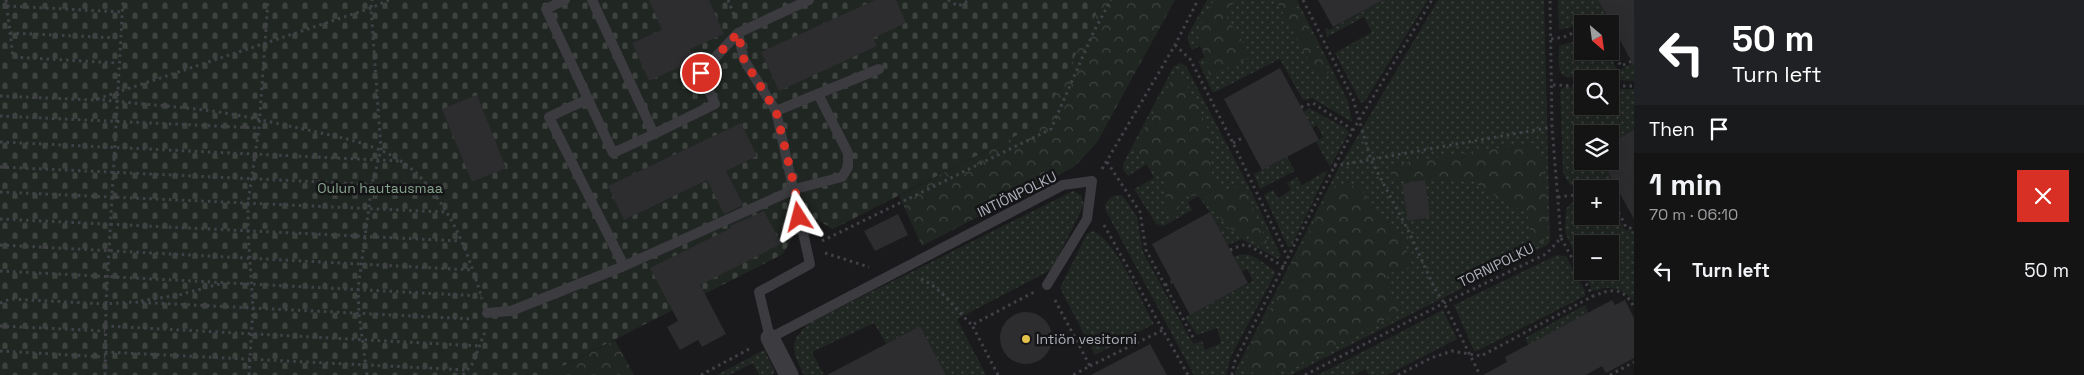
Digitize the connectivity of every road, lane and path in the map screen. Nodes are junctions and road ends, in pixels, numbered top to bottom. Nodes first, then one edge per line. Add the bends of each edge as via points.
1 (6, 0) edge
2 (122, 0) edge
3 (268, 0) edge
4 (372, 0) edge
5 (389, 0) edge
6 (565, 0) edge
7 (592, 0) edge
8 (809, 0) edge
9 (948, 0) edge
10 (970, 0) edge
11 (1111, 0) edge
12 (1198, 0) edge
13 (1303, 0) edge
14 (1432, 0) edge
15 (1550, 0) edge
16 (7, 6) junction
17 (371, 8) junction
18 (122, 12) junction
19 (10, 33) junction
20 (738, 33) junction
21 (1574, 33) edge
22 (120, 38) junction
23 (1551, 39) junction
24 (266, 43) junction
25 (1175, 45) junction
26 (1618, 60) edge
27 (1634, 60) edge
28 (118, 64) junction
29 (878, 69) dead end
30 (1553, 85) junction
31 (1574, 86) edge
32 (1619, 86) edge
33 (1634, 86) edge
34 (116, 92) junction
35 (818, 94) junction
36 (0, 96) edge
37 (96, 99) junction
38 (588, 100) junction
39 (116, 102) junction
40 (1301, 107) dead end
41 (776, 111) junction
42 (0, 116) edge
43 (1359, 119) junction
44 (260, 120) junction
45 (115, 121) junction
46 (1552, 127) junction
47 (259, 128) junction
48 (1353, 130) junction
49 (654, 134) junction
50 (1244, 137) dead end
51 (0, 142) edge
52 (1233, 143) junction
53 (114, 147) junction
54 (381, 150) junction
55 (255, 154) junction
56 (377, 160) junction
57 (1371, 160) junction
58 (400, 161) junction
59 (1107, 162) junction
60 (1334, 166) junction
61 (0, 167) edge
62 (112, 172) junction
63 (252, 179) junction
64 (1092, 181) junction
65 (372, 184) junction
66 (429, 187) junction
67 (795, 189) junction
68 (0, 192) edge
69 (1574, 195) edge
70 (111, 197) junction
71 (1558, 197) junction
72 (248, 203) junction
73 (368, 209) junction
74 (446, 212) junction
75 (1619, 213) edge
76 (0, 219) edge
77 (1102, 221) dead end
78 (110, 224) junction
79 (1634, 229) edge
80 (248, 231) junction
81 (365, 236) junction
82 (1561, 238) junction
83 (461, 241) junction
84 (0, 245) edge
85 (807, 247) junction
86 (109, 250) junction
87 (1230, 250) dead end
88 (249, 258) junction
89 (1288, 259) junction
90 (361, 264) junction
91 (624, 266) junction
92 (1284, 267) junction
93 (473, 270) junction
94 (0, 271) edge
95 (890, 274) junction
96 (108, 277) junction
97 (1172, 282) dead end
98 (226, 283) junction
99 (250, 284) junction
100 (1047, 286) junction
101 (1165, 286) junction
102 (358, 290) junction
103 (481, 296) junction
104 (1593, 296) junction
105 (133, 302) junction
106 (0, 303) edge
107 (1444, 303) junction
108 (106, 304) junction
109 (1634, 307) edge
110 (253, 308) junction
111 (359, 314) junction
112 (486, 317) junction
113 (972, 325) junction
114 (0, 326) edge
115 (105, 326) junction
116 (1163, 330) junction
117 (105, 331) junction
118 (252, 334) junction
119 (770, 338) junction
120 (362, 339) junction
121 (1195, 340) dead end
122 (481, 346) junction
123 (0, 351) edge
124 (105, 354) junction
125 (1471, 355) junction
126 (251, 359) junction
127 (1634, 362) edge
128 (366, 365) junction
129 (1090, 366) junction
130 (468, 370) junction
131 (105, 375) edge
132 (249, 375) edge
133 (367, 375) edge
134 (463, 375) edge
135 (701, 375) edge
136 (789, 375) edge
137 (998, 375) edge
138 (1073, 375) edge
139 (1188, 375) edge
140 (1232, 375) edge
141 (1305, 375) edge
142 (1398, 375) edge
143 (1480, 375) edge
144 (1610, 375) edge

1 - 16 path
2 - 18 path
3 - 24 path
4 - 17 path
5 - 17 path
6 - 38 lane via 546,9
7 - 49 lane
8 - 20 lane
9 - 10 path via 958,6
11 - 85 path via 1051,129
12 - 25 path
13 - 43 path via 1353,99
14 - 43 path
15 - 23 path
16 - 18 path
16 - 19 path
17 - 24 path
17 - 54 path
18 - 22 path
19 - 22 path
19 - 28 path via 13,57
20 - 41 lane via 744,60
20 - 49 lane via 701,73 715,104
21 - 23 path
22 - 28 path
23 - 30 path
24 - 34 path
24 - 44 path
25 - 52 path via 1190,59
25 - 59 path
26 - 27 path via 1621,66
28 - 34 path
29 - 35 lane
30 - 31 path
30 - 46 path
32 - 33 path
34 - 37 path
34 - 39 path
35 - 41 lane
35 - 67 lane via 848,153 848,167 842,178
36 - 37 path
37 - 39 path
38 - 49 lane via 613,153
38 - 91 lane via 549,117
39 - 44 path
39 - 45 path
40 - 48 path via 1313,103
41 - 67 lane
42 - 45 path
43 - 48 path
43 - 57 path
44 - 47 path
44 - 54 path via 364,143
45 - 47 path
45 - 53 path
46 - 57 path
46 - 71 path
47 - 55 path
48 - 60 path
50 - 52 path
51 - 53 path
52 - 89 path
53 - 55 path
53 - 62 path
54 - 56 path
54 - 58 path
55 - 56 path
55 - 63 path
56 - 58 path
56 - 65 path
57 - 60 path
57 - 107 path
58 - 66 path
59 - 64 path
59 - 101 path via 1140,212 1146,250
60 - 89 path
61 - 62 path
62 - 63 path
62 - 70 path
63 - 65 path
63 - 72 path
64 - 95 lane, INTIÖNPOLKU via 1063,185
64 - 100 lane via 1087,219
65 - 66 path
65 - 73 path
66 - 74 path
67 - 85 lane
67 - 91 lane
68 - 70 path
69 - 71 path
70 - 72 path
70 - 78 path
71 - 82 path
72 - 73 path
72 - 80 path
73 - 74 path
73 - 81 path
74 - 83 path
75 - 79 path via 1626,227
76 - 78 path
77 - 116 path
78 - 80 path
78 - 86 path
80 - 81 path
80 - 88 path
81 - 83 path
81 - 90 path
82 - 104 path
82 - 107 path, TORNIPOLKU via 1546,254
83 - 93 path
84 - 86 path
85 - 95 path
85 - 119 lane via 810,264 759,292
86 - 88 path
86 - 96 path
87 - 92 path via 1242,245 1250,246
88 - 90 path
88 - 99 path
89 - 92 path
90 - 93 path
90 - 102 path
91 - 112 lane via 511,311
92 - 140 path via 1234,363
93 - 103 path
94 - 96 path
95 - 113 path via 923,279
95 - 119 lane, INTIÖNPOLKU
96 - 98 path
96 - 108 path
97 - 101 path
98 - 99 path
98 - 105 path
99 - 102 path
99 - 110 path
100 - 113 path
100 - 129 path
101 - 121 path
102 - 103 path
102 - 111 path
103 - 112 path
104 - 109 path via 1608,290 1619,291
104 - 125 path via 1481,356
105 - 108 path
105 - 110 path
106 - 108 path via 10,300
107 - 125 path
107 - 141 path, TORNIPOLKU
108 - 115 path
110 - 111 path
110 - 118 path
111 - 112 path
111 - 120 path
112 - 122 path
113 - 137 path
114 - 117 path
115 - 117 path
115 - 118 path
116 - 129 path
116 - 139 path
117 - 124 path
118 - 120 path
118 - 126 path
119 - 135 path
119 - 136 street
120 - 122 path
120 - 128 path
122 - 130 path
123 - 124 path
124 - 126 path
124 - 131 path
125 - 142 path via 1452,351 1430,358
125 - 143 path
126 - 128 path
126 - 132 path
127 - 144 path
128 - 130 path
128 - 133 path
129 - 138 path
130 - 134 path

